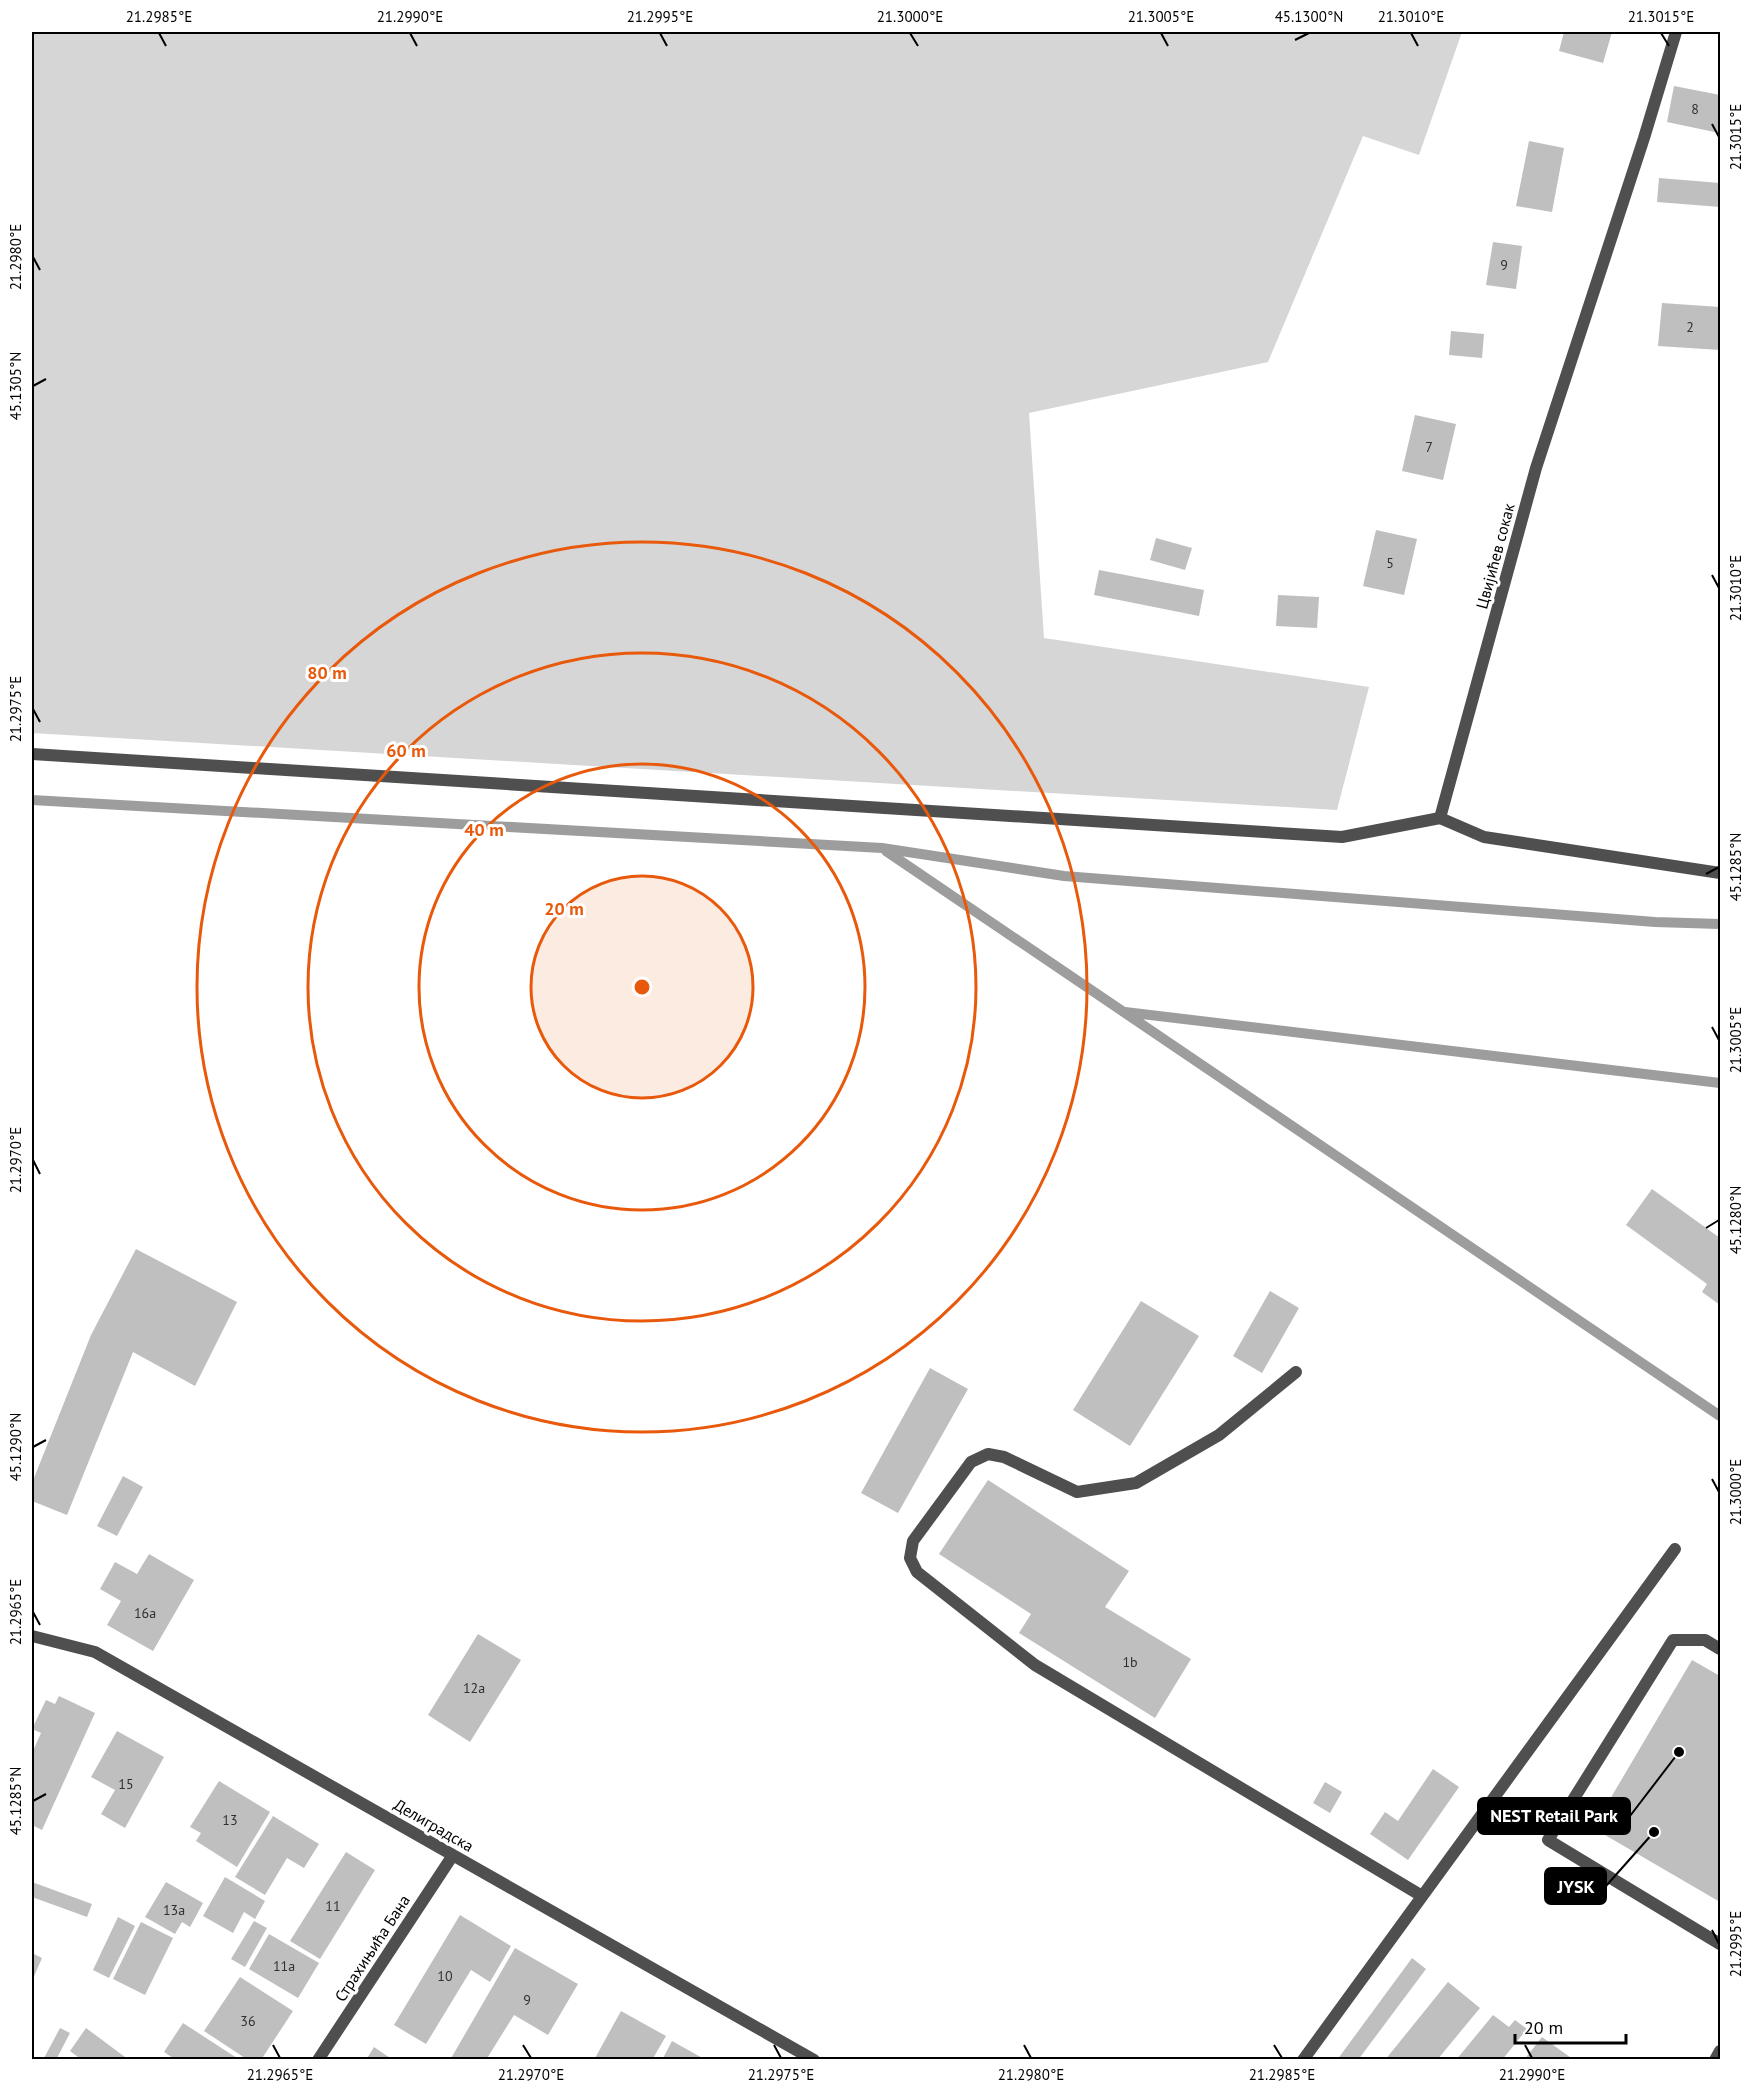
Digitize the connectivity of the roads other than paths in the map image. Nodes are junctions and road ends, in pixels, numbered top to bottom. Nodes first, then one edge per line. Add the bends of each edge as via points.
1 (1676, 32) edge
2 (32, 754) edge
3 (1440, 818) junction
4 (1720, 873) edge
5 (1296, 1372) dead end
6 (1675, 1549) dead end
7 (32, 1636) edge
8 (1720, 1648) edge
9 (453, 1855) junction
10 (1422, 1896) junction
11 (1720, 1944) edge
12 (1720, 2051) edge
13 (318, 2060) edge
14 (814, 2060) edge
15 (1303, 2060) edge
16 (1715, 2060) edge

1 - 3 street, Цвијићев сокак via 1536,468
2 - 3 street via 1342,837
3 - 4 street via 1484,837
5 - 10 street via 1219,1435 1136,1483 1077,1492 1004,1457 988,1454 971,1462 913,1541 910,1558 917,1572 1035,1665
6 - 10 street
7 - 9 street, Делиградска via 95,1652
8 - 11 street via 1705,1640 1673,1640 1548,1840
9 - 13 street, Страхињића Бана
9 - 14 street, Делиградска
10 - 15 street
12 - 16 street

